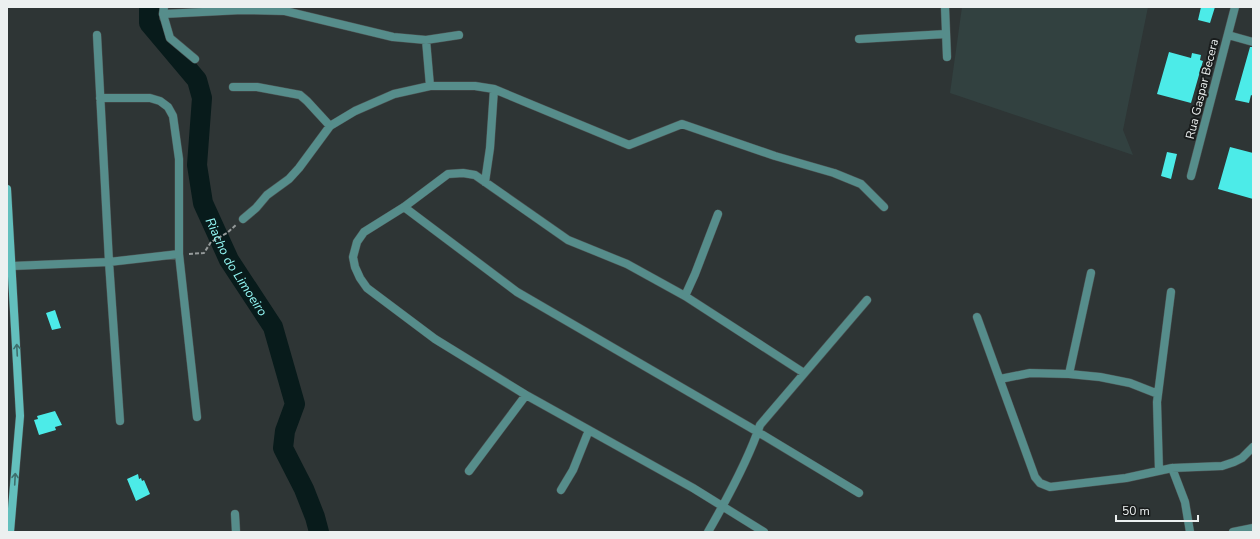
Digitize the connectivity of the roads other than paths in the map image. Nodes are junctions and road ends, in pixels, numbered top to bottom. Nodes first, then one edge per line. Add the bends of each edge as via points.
1 (945, 7) edge
2 (1235, 7) edge
3 (164, 10) edge
4 (946, 34) junction
5 (97, 35) dead end
6 (459, 35) dead end
7 (1228, 36) junction
8 (426, 40) junction
9 (859, 40) dead end
10 (1253, 42) edge
11 (947, 57) dead end
12 (195, 59) dead end
13 (430, 86) junction
14 (233, 87) dead end
15 (494, 88) junction
16 (100, 98) junction
17 (330, 126) junction
18 (1191, 176) dead end
19 (485, 182) junction
20 (7, 189) edge
21 (884, 207) dead end
22 (404, 208) junction
23 (718, 214) dead end
24 (243, 219) road end
25 (179, 254) junction
26 (109, 262) junction
27 (12, 266) junction
28 (1091, 273) dead end
29 (1171, 292) dead end
30 (685, 296) junction
31 (867, 300) dead end
32 (977, 317) dead end
33 (804, 373) junction
34 (1069, 374) junction
35 (1000, 379) junction
36 (1158, 394) junction
37 (526, 395) junction
38 (197, 417) dead end
39 (120, 421) dead end
40 (589, 430) junction
41 (758, 432) junction
42 (1253, 447) edge
43 (1172, 468) junction
44 (469, 471) dead end
45 (1159, 471) junction
46 (561, 490) dead end
47 (859, 493) dead end
48 (723, 506) junction
49 (235, 514) dead end
50 (1253, 528) edge
51 (10, 532) edge
52 (236, 532) edge
53 (708, 532) edge
54 (764, 532) edge
55 (1190, 532) edge
56 (1233, 532) edge

1 - 4 street
2 - 7 street, Rua Gaspar Becera
3 - 8 street via 285,11 393,37
3 - 12 street via 170,38
4 - 9 street
4 - 11 street
5 - 16 street
6 - 8 street
7 - 10 street
7 - 18 street, Rua Gaspar Becera
8 - 13 street
13 - 15 street
13 - 17 street via 394,94 355,111
14 - 17 street via 257,87 300,95
15 - 19 street
15 - 21 street via 629,145 682,124 861,184
16 - 25 street via 150,98 168,107 173,116 179,159
16 - 26 street
17 - 24 street via 294,174 267,195
19 - 22 street via 475,175 463,172 448,174
19 - 30 street via 568,240 628,264
20 - 27 main road
22 - 37 street via 364,232 357,242 353,256 360,278 367,288 435,339
22 - 41 street via 517,292
23 - 30 street
25 - 26 street
25 - 38 street
26 - 27 street
26 - 39 street
51 -> 27 main road via 20,416
28 - 34 street
29 - 36 street
30 - 33 street
31 - 33 street
32 - 35 street
33 - 41 street via 760,425
34 - 35 street via 1030,373
34 - 36 street via 1100,377
35 - 45 street via 1035,477 1045,486 1066,486
36 - 45 street
37 - 40 street
37 - 44 street
40 - 46 street via 573,470
40 - 48 street
41 - 47 street
41 - 48 street
42 - 43 street via 1242,458 1222,466
43 - 45 street
43 - 55 street via 1185,502
48 - 53 street
48 - 54 street
49 - 52 street
50 - 56 street

